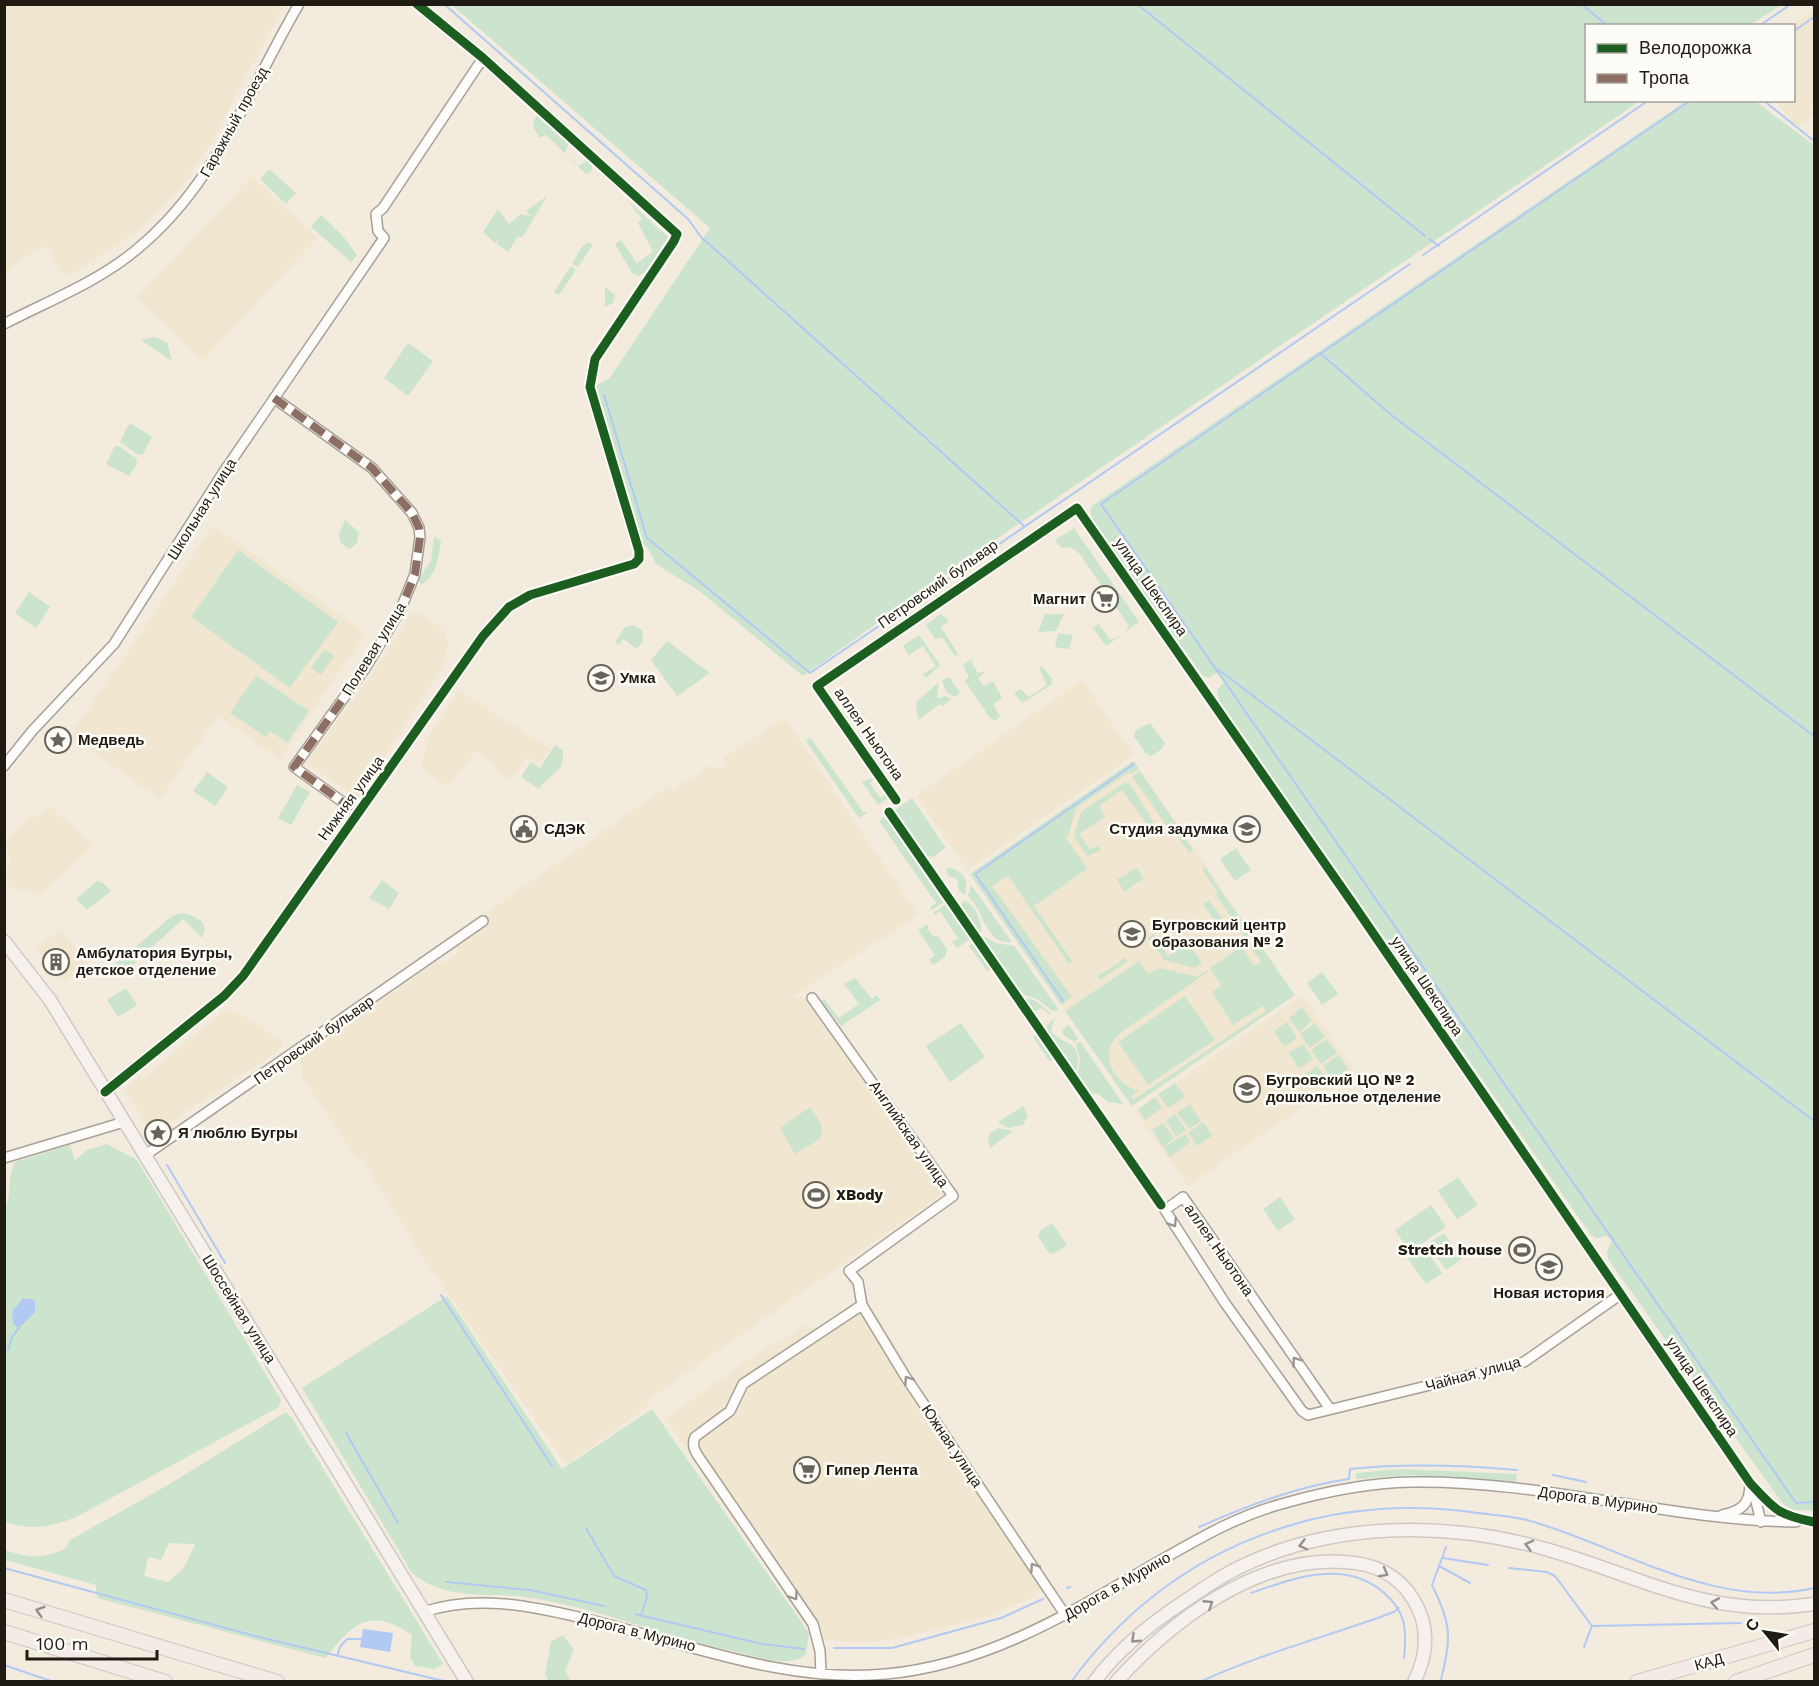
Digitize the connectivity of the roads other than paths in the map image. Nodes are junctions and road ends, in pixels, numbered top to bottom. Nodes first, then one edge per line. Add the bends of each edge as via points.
1 (299, 4) edge
2 (417, 4) edge
3 (483, 58) junction
4 (4, 324) edge
5 (274, 398) junction
6 (1077, 508) joint
7 (817, 686) joint
8 (4, 766) edge
9 (896, 800) dead end
10 (358, 813) junction
11 (483, 921) dead end
12 (4, 941) edge
13 (812, 998) dead end
14 (105, 1092) junction
15 (124, 1122) junction
16 (144, 1156) junction
17 (4, 1158) edge
18 (849, 1271) joint
19 (1621, 1294) junction
20 (862, 1305) junction
21 (1330, 1409) junction
22 (1308, 1415) joint
23 (1750, 1483) junction
24 (1717, 1516) junction
25 (1761, 1521) junction
26 (1815, 1522) edge
27 (4, 1600) edge
28 (1815, 1605) edge
29 (423, 1612) junction
30 (1066, 1616) junction
31 (1815, 1631) edge
32 (4, 1632) edge
33 (1815, 1656) edge
34 (821, 1674) junction
35 (165, 1682) edge
36 (277, 1682) edge
37 (467, 1682) edge
38 (1094, 1682) edge
39 (1116, 1682) edge
40 (1414, 1682) edge
41 (1637, 1682) edge
42 (1736, 1682) edge

1 - 4 street, Гаражный проезд via 220,153 182,206 122,260
2 - 3 street
3 - 5 street, Школьная улица via 376,214 378,231 384,238
3 - 10 street, Нижняя улица via 677,234 595,359 590,375 590,387 639,559 637,563 530,595 509,606 483,636
5 - 8 street, Школьная улица via 114,644
5 - 10 street, Полевая улица via 372,468 412,513 419,528 414,574 400,611 366,667 294,767
6 - 7 street, Петровский бульвар
6 - 19 street, улица Шекспира
7 - 9 street, аллея Ньютона
10 - 14 street, Нижняя улица via 243,976
11 - 16 street, Петровский бульвар
12 - 14 main road, Шоссейная улица via 41,987
13 - 18 street, Английская улица via 953,1196
14 - 15 main road, Шоссейная улица
15 - 16 main road, Шоссейная улица
15 - 17 street
16 - 29 main road, Шоссейная улица
18 - 20 street, Южная улица via 858,1282
19 - 21 street, Чайная улица via 1524,1362
19 - 23 street, улица Шекспира
30 -> 20 street, Южная улица
20 -> 34 street via 743,1384 730,1411 693,1442 705,1466 813,1624
21 - 22 street, Чайная улица
21 -> 22 street, аллея Ньютона via 1183,1197 1165,1210 1225,1303
23 - 24 street via 1744,1508
23 - 25 street
23 - 26 street via 1783,1515
24 - 25 street, Дорога в Мурино
24 - 30 street, Дорога в Мурино via 1457,1483 1364,1485 1236,1519
25 - 26 street, Дорога в Мурино
36 -> 27 highway
28 -> 38 main road via 1772,1609 1717,1605 1499,1537 1428,1530 1360,1533 1296,1546 1241,1566 1216,1580 1140,1634
29 - 34 street, Дорога в Мурино via 465,1602 529,1607 615,1625 752,1662
29 - 37 main road, Шоссейная улица
30 - 34 street, Дорога в Мурино via 998,1647 951,1662 886,1674
31 - 41 highway, КАД
32 - 35 highway
33 - 42 highway, КАД
39 -> 40 main road via 1151,1646 1225,1594 1275,1572 1328,1561 1362,1563 1387,1573 1406,1589 1420,1611 1425,1631 1425,1652

